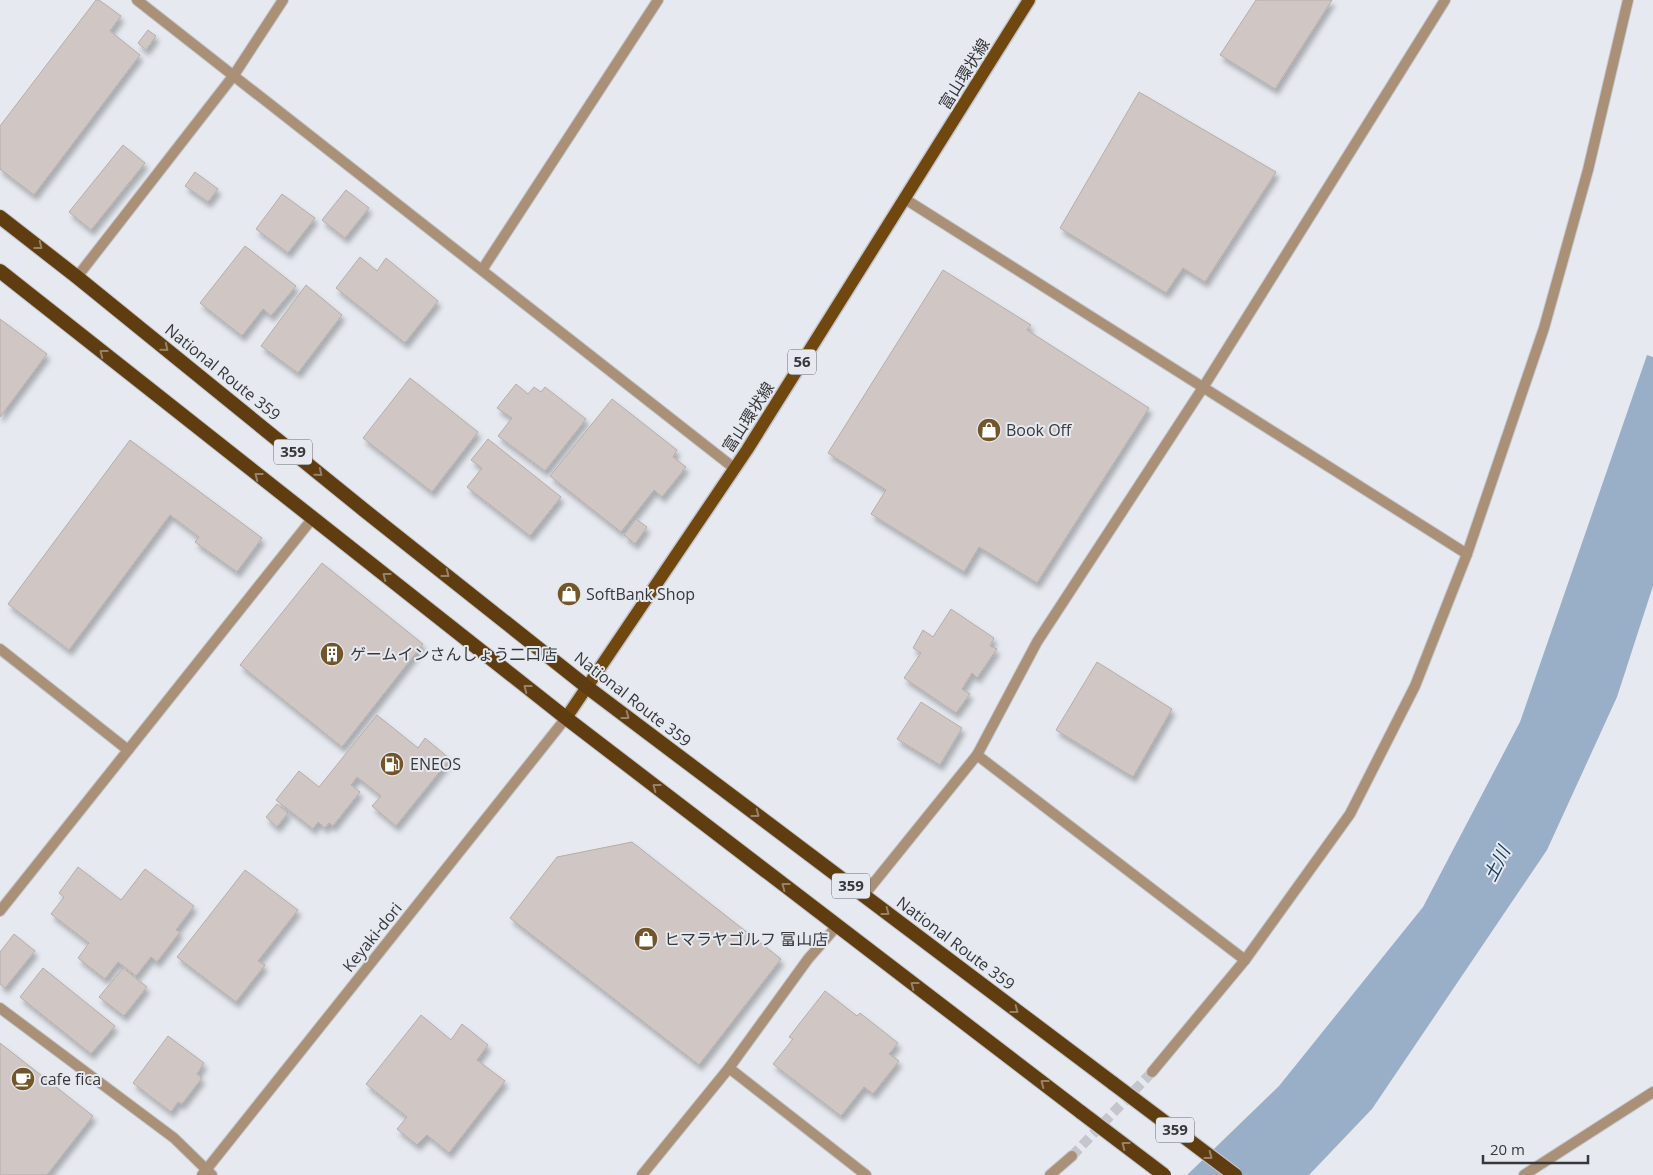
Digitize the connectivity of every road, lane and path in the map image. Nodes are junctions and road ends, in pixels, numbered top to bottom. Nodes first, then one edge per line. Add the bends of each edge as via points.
1 (137, 0) edge
2 (283, 0) edge
3 (658, 0) edge
4 (1029, 0) edge
5 (1445, 0) edge
6 (1628, 0) edge
7 (234, 75) junction
8 (905, 199) junction
9 (0, 217) edge
10 (482, 270) junction
11 (0, 271) edge
12 (78, 277) junction
13 (1204, 386) junction
14 (734, 468) junction
15 (312, 518) junction
16 (1467, 554) junction
17 (0, 650) edge
18 (587, 687) junction
19 (566, 718) junction
20 (128, 750) junction
21 (977, 755) junction
22 (864, 895) junction
23 (0, 911) edge
24 (837, 926) junction
25 (1245, 960) junction
26 (0, 1008) edge
27 (729, 1068) junction
28 (1152, 1072) tunnel mouth
29 (1653, 1092) edge
30 (1072, 1156) tunnel mouth
31 (207, 1173) edge
32 (642, 1175) edge
33 (866, 1175) edge
34 (1050, 1175) edge
35 (1164, 1175) edge
36 (1235, 1175) edge
37 (1524, 1175) edge

1 - 7 street
2 - 7 street
3 - 10 street
4 - 8 main road, 富山環状線 / 56
5 - 13 street
6 - 16 street via 1588,170 1544,328
7 - 10 street
7 - 12 street
8 - 13 street
8 - 14 main road, 富山環状線 / 56
9 -> 12 highway, National Route 359 / 359
10 - 14 street
15 -> 11 highway, 359
12 -> 18 highway, National Route 359 / 359
13 - 16 street
13 - 21 street via 1037,642
14 - 18 main road, 富山環状線 / 56
19 -> 15 highway, 359
15 - 20 street
16 - 25 street via 1416,686 1350,814
17 - 20 street
18 - 19 main road, 富山環状線 / 56
18 -> 22 highway, National Route 359 / 359
24 -> 19 highway, 359
19 - 31 street, Keyaki-dori
20 - 23 street
21 - 22 street
21 - 25 street
22 -> 36 highway, National Route 359 / 359, bridge
24 - 27 street
35 -> 24 highway, 359, bridge
25 - 28 street
26 - 31 street via 174,1138
27 - 32 street
27 - 33 street
29 - 37 street
30 - 34 street

